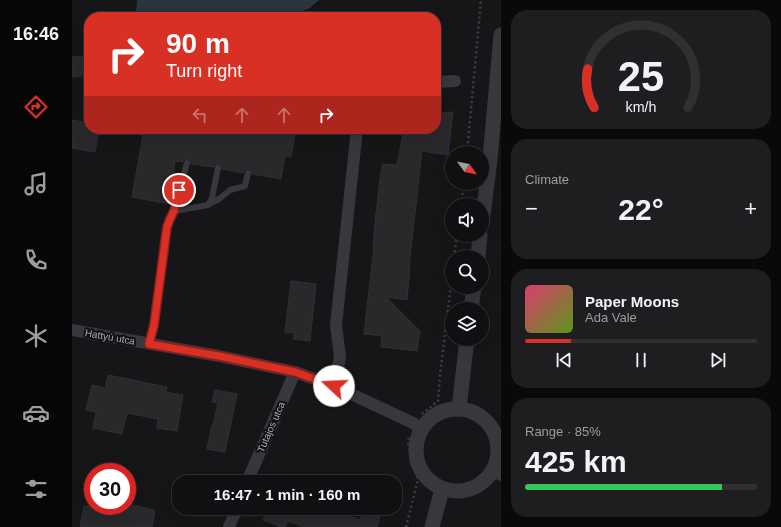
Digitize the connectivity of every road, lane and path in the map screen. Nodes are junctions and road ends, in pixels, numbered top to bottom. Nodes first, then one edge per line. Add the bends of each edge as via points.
1 (481, 0) edge
2 (501, 35) edge
3 (455, 81) dead end
4 (441, 82) edge
5 (356, 134) edge
6 (468, 146) edge
7 (187, 163) dead end
8 (218, 168) dead end
9 (248, 174) dead end
10 (485, 198) edge
11 (208, 205) junction
12 (174, 211) junction
13 (450, 294) edge
14 (72, 330) edge
15 (149, 344) junction
16 (466, 346) edge
17 (295, 372) junction
18 (334, 386) junction
19 (438, 401) dead end
20 (459, 409) junction
21 (421, 429) junction
22 (414, 463) dead end
23 (497, 472) edge
24 (250, 475) edge
25 (442, 489) junction
26 (234, 515) edge
27 (229, 527) edge
28 (406, 527) edge
29 (432, 527) edge

1 - 6 path
2 - 10 street
3 - 4 street
5 - 18 street via 336,325 340,357
7 - 12 lane
8 - 11 lane via 212,198
9 - 11 lane via 245,186 230,190
11 - 12 lane
12 - 15 lane via 167,227 154,325
13 - 19 path
14 - 15 street, Hattyú utca
15 - 17 street, Hattyú utca
16 - 20 street
17 - 18 street, Hattyú utca
17 - 24 street, Tutajos utca
18 - 21 street, Hattyú utca
20 - 21 street via 434,416
20 - 23 street via 471,412 491,426 498,450
21 - 25 street via 416,448 418,461 423,473
22 - 28 path via 418,480
23 - 25 street via 469,490
25 - 29 street
26 - 27 street

